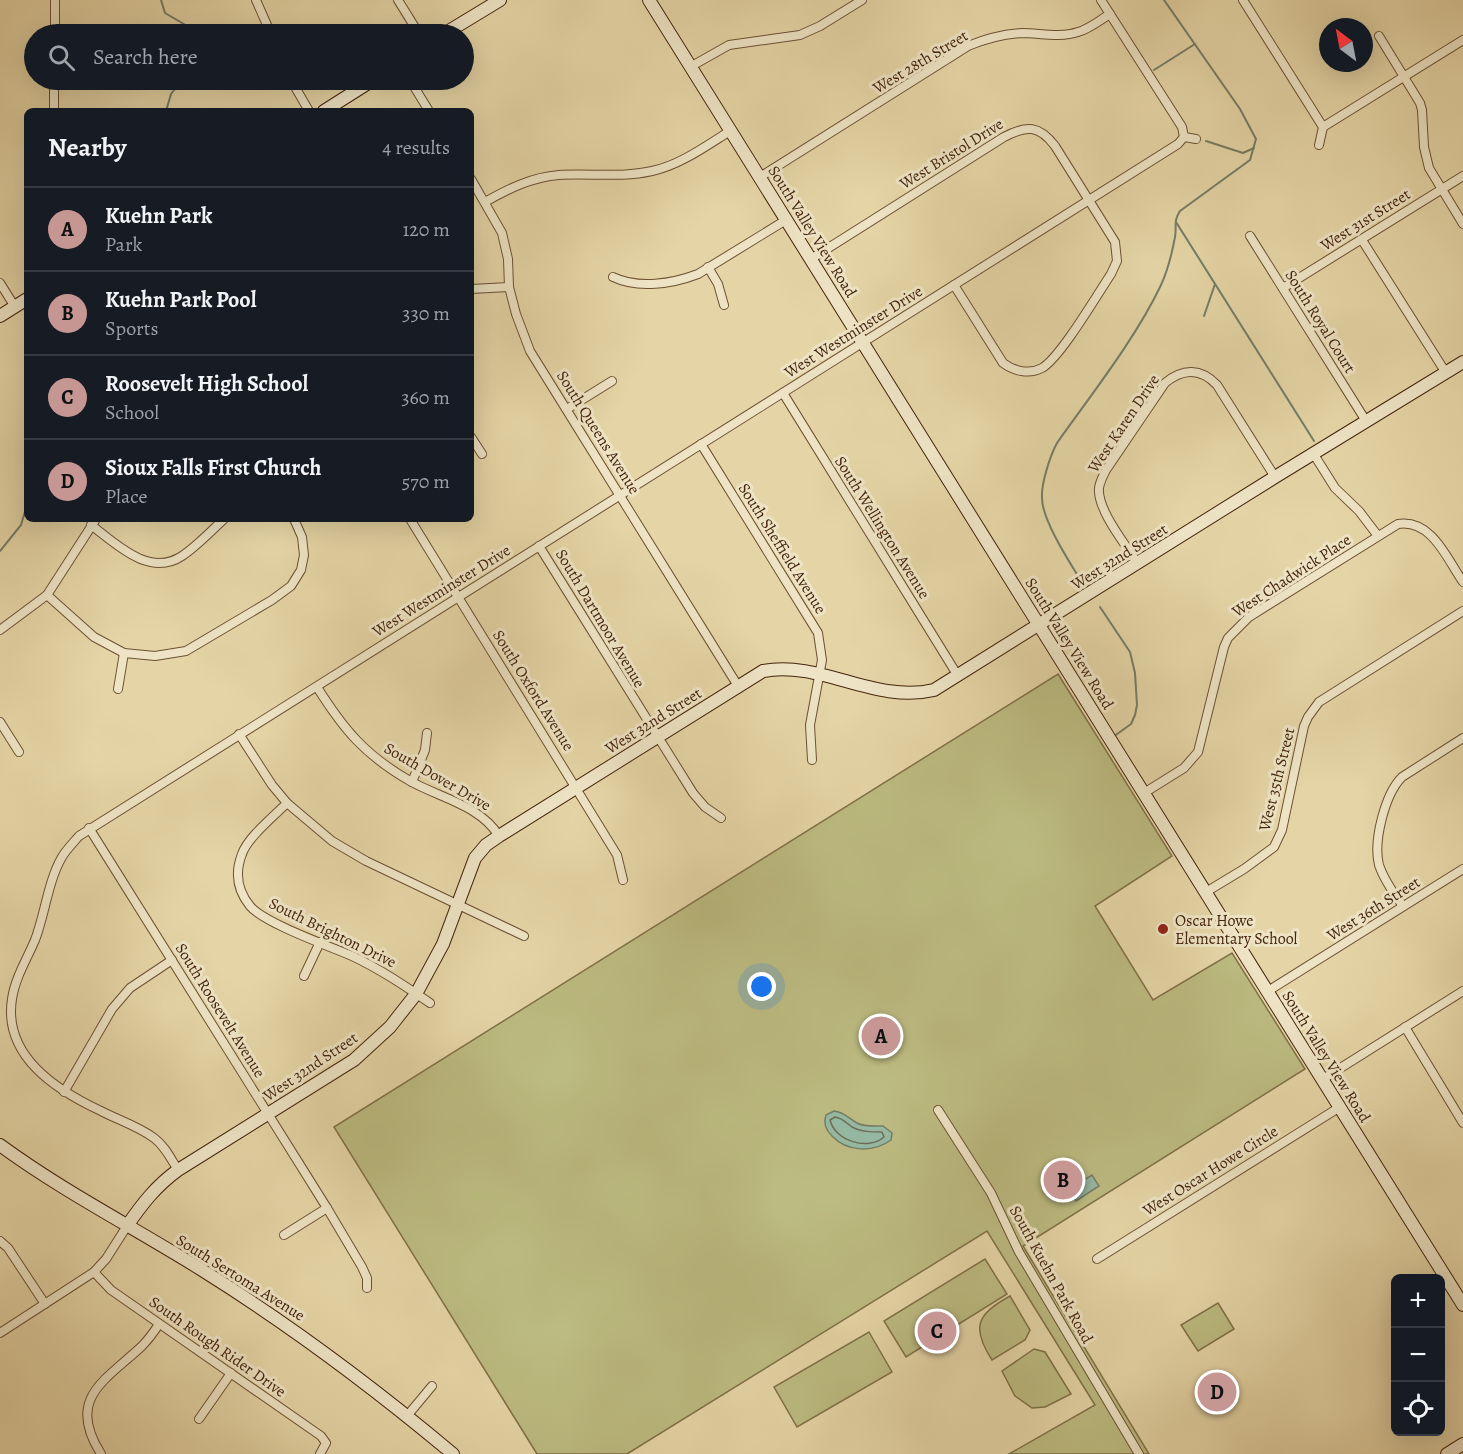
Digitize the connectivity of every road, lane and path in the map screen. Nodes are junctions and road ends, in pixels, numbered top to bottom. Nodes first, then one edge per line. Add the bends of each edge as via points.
1 (55, 0) edge
2 (256, 0) edge
3 (398, 0) edge
4 (500, 0) edge
5 (649, 0) edge
6 (862, 0) edge
7 (1101, 0) edge
8 (1247, 1) edge
9 (1110, 14) junction
10 (55, 24) edge
11 (267, 24) edge
12 (413, 24) edge
13 (460, 24) edge
14 (1379, 36) dead end
15 (1463, 40) edge
16 (690, 66) junction
17 (1404, 77) junction
18 (54, 90) edge
19 (297, 90) edge
20 (357, 90) edge
21 (416, 90) edge
22 (54, 108) edge
23 (307, 108) edge
24 (329, 108) edge
25 (427, 108) edge
26 (1323, 127) junction
27 (730, 131) junction
28 (1184, 137) junction
29 (1196, 139) dead end
30 (1319, 145) dead end
31 (1463, 176) edge
32 (760, 177) junction
33 (474, 184) edge
34 (1441, 189) junction
35 (1088, 199) junction
36 (485, 202) junction
37 (786, 220) junction
38 (1463, 224) edge
39 (1250, 236) dead end
40 (1362, 240) junction
41 (811, 259) junction
42 (708, 267) junction
43 (613, 277) dead end
44 (0, 283) edge
45 (954, 285) junction
46 (509, 287) junction
47 (1283, 288) junction
48 (474, 289) edge
49 (24, 301) edge
50 (724, 306) dead end
51 (15, 307) junction
52 (0, 316) edge
53 (863, 343) junction
54 (1463, 362) edge
55 (1446, 373) junction
56 (612, 381) dead end
57 (783, 393) junction
58 (567, 409) junction
59 (1366, 421) junction
60 (474, 442) edge
61 (701, 444) junction
62 (1313, 453) junction
63 (482, 454) dead end
64 (1275, 477) junction
65 (620, 495) junction
66 (94, 522) edge
67 (221, 522) edge
68 (296, 522) edge
69 (412, 522) edge
70 (1378, 536) junction
71 (539, 546) junction
72 (1138, 564) junction
73 (1463, 582) edge
74 (47, 595) junction
75 (458, 596) junction
76 (1463, 611) edge
77 (1040, 625) junction
78 (0, 630) edge
79 (124, 653) junction
80 (820, 675) junction
81 (958, 676) junction
82 (738, 686) junction
83 (317, 687) junction
84 (118, 689) dead end
85 (0, 722) edge
86 (427, 733) dead end
87 (239, 735) junction
88 (656, 737) junction
89 (1463, 738) edge
90 (19, 752) dead end
91 (812, 760) dead end
92 (412, 782) junction
93 (577, 788) junction
94 (1144, 793) junction
95 (287, 803) junction
96 (721, 818) dead end
97 (89, 828) junction
98 (499, 836) junction
99 (1463, 869) edge
100 (623, 880) dead end
101 (1206, 892) junction
102 (457, 905) junction
103 (1402, 906) junction
104 (524, 936) dead end
105 (320, 942) junction
106 (172, 960) junction
107 (304, 976) dead end
108 (1268, 991) junction
109 (1463, 991) edge
110 (416, 994) junction
111 (430, 1003) dead end
112 (1405, 1028) junction
113 (1323, 1079) junction
114 (64, 1092) junction
115 (1340, 1107) junction
116 (938, 1110) dead end
117 (268, 1114) junction
118 (1463, 1122) edge
119 (0, 1145) edge
120 (178, 1170) junction
121 (327, 1209) junction
122 (127, 1226) junction
123 (284, 1235) dead end
124 (0, 1241) edge
125 (1097, 1259) dead end
126 (94, 1272) junction
127 (367, 1288) dead end
128 (1462, 1302) edge
129 (45, 1305) junction
130 (159, 1324) junction
131 (0, 1333) edge
132 (231, 1373) junction
133 (432, 1386) dead end
134 (407, 1416) junction
135 (199, 1419) dead end
136 (1463, 1444) edge
137 (101, 1454) edge
138 (320, 1454) edge
139 (453, 1454) edge
140 (1139, 1454) edge
141 (1447, 1454) edge

1 - 10 street
2 - 11 street
3 - 12 street
4 - 13 street
5 - 16 street, South Valley View Road
6 - 16 street via 811,31 729,45
7 - 9 street
8 - 26 street
9 - 28 street via 1182,127
9 - 32 street, West 28th Street via 1074,33 1003,35 968,46
14 - 17 street
15 - 17 street
16 - 27 street, South Valley View Road
17 - 26 street
17 - 34 street via 1422,110 1425,157
18 - 22 street
19 - 23 street
20 - 24 street
21 - 25 street
26 - 30 street
27 - 32 street, South Valley View Road
27 - 36 street via 695,153 654,171 557,175 518,184
28 - 29 street
28 - 35 street, West Westminster Drive
31 - 34 street, West 31st Street
32 - 37 street, South Valley View Road
33 - 36 street, South Queens Avenue
34 - 38 street
34 - 40 street, West 31st Street
35 - 41 street, West Bristol Drive via 1049,138 1037,130 1024,129 1004,137
35 - 45 street, West Westminster Drive
35 - 45 street via 1116,242 1117,261 1056,355 1041,368 1028,372 1003,363
36 - 46 street, South Queens Avenue via 506,244
37 - 41 street, South Valley View Road
37 - 42 street
39 - 47 street, South Royal Court
40 - 47 street, West 31st Street
40 - 55 street
41 - 53 street, South Valley View Road
42 - 43 street via 687,278 660,283 630,283
42 - 50 street
44 - 51 street
45 - 53 street, West Westminster Drive
46 - 48 street
46 - 58 street, South Queens Avenue via 530,351
47 - 59 street, South Royal Court
49 - 51 street
51 - 52 street
53 - 57 street, West Westminster Drive
53 - 77 street, South Valley View Road
54 - 55 street, West 32nd Street
55 - 59 street, West 32nd Street
56 - 58 street
57 - 61 street, West Westminster Drive
57 - 81 street, South Wellington Avenue
58 - 65 street, South Queens Avenue
59 - 62 street, West 32nd Street
60 - 63 street
61 - 65 street, West Westminster Drive
61 - 80 street, South Sheffield Avenue via 813,624 822,650
62 - 64 street, West 32nd Street
62 - 70 street via 1335,488
64 - 72 street, West 32nd Street
64 - 72 street, West Karen Drive via 1210,378 1191,371 1171,378 1100,483 1103,508
65 - 71 street, West Westminster Drive
65 - 82 street, South Queens Avenue
66 - 67 street via 132,556 152,562 183,556
66 - 74 street
68 - 79 street via 303,537 304,563 297,578 282,593 186,651 155,656
69 - 75 street, South Oxford Avenue
70 - 73 street, West Chadwick Place via 1398,524 1421,527 1434,538
70 - 94 street, West Chadwick Place via 1249,617 1234,631 1220,658 1198,752 1184,768
71 - 75 street, West Westminster Drive
71 - 88 street, South Dartmoor Avenue
72 - 77 street, West 32nd Street
74 - 78 street
74 - 79 street via 94,638
75 - 83 street, West Westminster Drive
75 - 93 street, South Oxford Avenue
76 - 101 street, West 35th Street via 1319,702 1304,726 1282,830 1274,847
77 - 81 street, West 32nd Street
77 - 94 street, South Valley View Road
79 - 84 street
80 - 81 street, West 32nd Street via 892,693 914,694 934,690
80 - 82 street, West 32nd Street via 776,669 763,671
80 - 91 street, South Sheffield Avenue via 810,725
82 - 88 street, West 32nd Street
83 - 87 street, West Westminster Drive
83 - 92 street, South Dover Drive via 352,737 381,763
85 - 90 street
86 - 92 street via 425,750
87 - 95 street
87 - 97 street, West Westminster Drive
88 - 93 street, West 32nd Street
88 - 96 street, South Dartmoor Avenue via 693,793
89 - 103 street via 1402,777 1387,802 1378,847 1379,864
92 - 98 street, South Dover Drive via 480,815
93 - 98 street, West 32nd Street
93 - 100 street, South Oxford Avenue via 616,855
94 - 101 street, South Valley View Road
95 - 102 street via 319,832 347,850
95 - 105 street, South Brighton Drive via 244,850 238,870 239,886 254,910
97 - 106 street, South Roosevelt Avenue
97 - 114 street, West Westminster Drive via 61,858 12,998 14,1034 24,1055
98 - 102 street, West 32nd Street via 476,858
99 - 103 street, West 36th Street
101 - 108 street, South Valley View Road
102 - 104 street
102 - 110 street, West 32nd Street via 443,944
103 - 108 street, West 36th Street
105 - 107 street
105 - 110 street, South Brighton Drive via 386,973
106 - 114 street via 135,984 112,1009
106 - 117 street, South Roosevelt Avenue
108 - 113 street, South Valley View Road
109 - 112 street
110 - 111 street, South Brighton Drive
110 - 117 street, West 32nd Street via 390,1027 354,1060
112 - 113 street
112 - 118 street
113 - 115 street, South Valley View Road
114 - 120 street, West Westminster Drive via 156,1139
115 - 125 street, West Oscar Howe Circle
115 - 128 street, South Valley View Road
116 - 140 street, South Kuehn Park Road via 991,1193 1019,1252
117 - 120 street, West 32nd Street
117 - 121 street, South Roosevelt Avenue
119 - 122 street, South Sertoma Avenue
120 - 122 street, West 32nd Street via 153,1191
121 - 123 street
121 - 127 street, South Roosevelt Avenue via 362,1267
122 - 126 street, West 32nd Street
122 - 134 street, South Sertoma Avenue via 202,1269 302,1336
124 - 129 street
126 - 129 street, West 32nd Street
126 - 130 street, South Rough Rider Drive via 111,1290
129 - 131 street, West 32nd Street
130 - 132 street, South Rough Rider Drive
130 - 137 street via 144,1344 98,1385 88,1403 86,1421
132 - 135 street
132 - 138 street, South Rough Rider Drive via 321,1436 326,1443
133 - 134 street
134 - 139 street, South Sertoma Avenue
136 - 141 street

